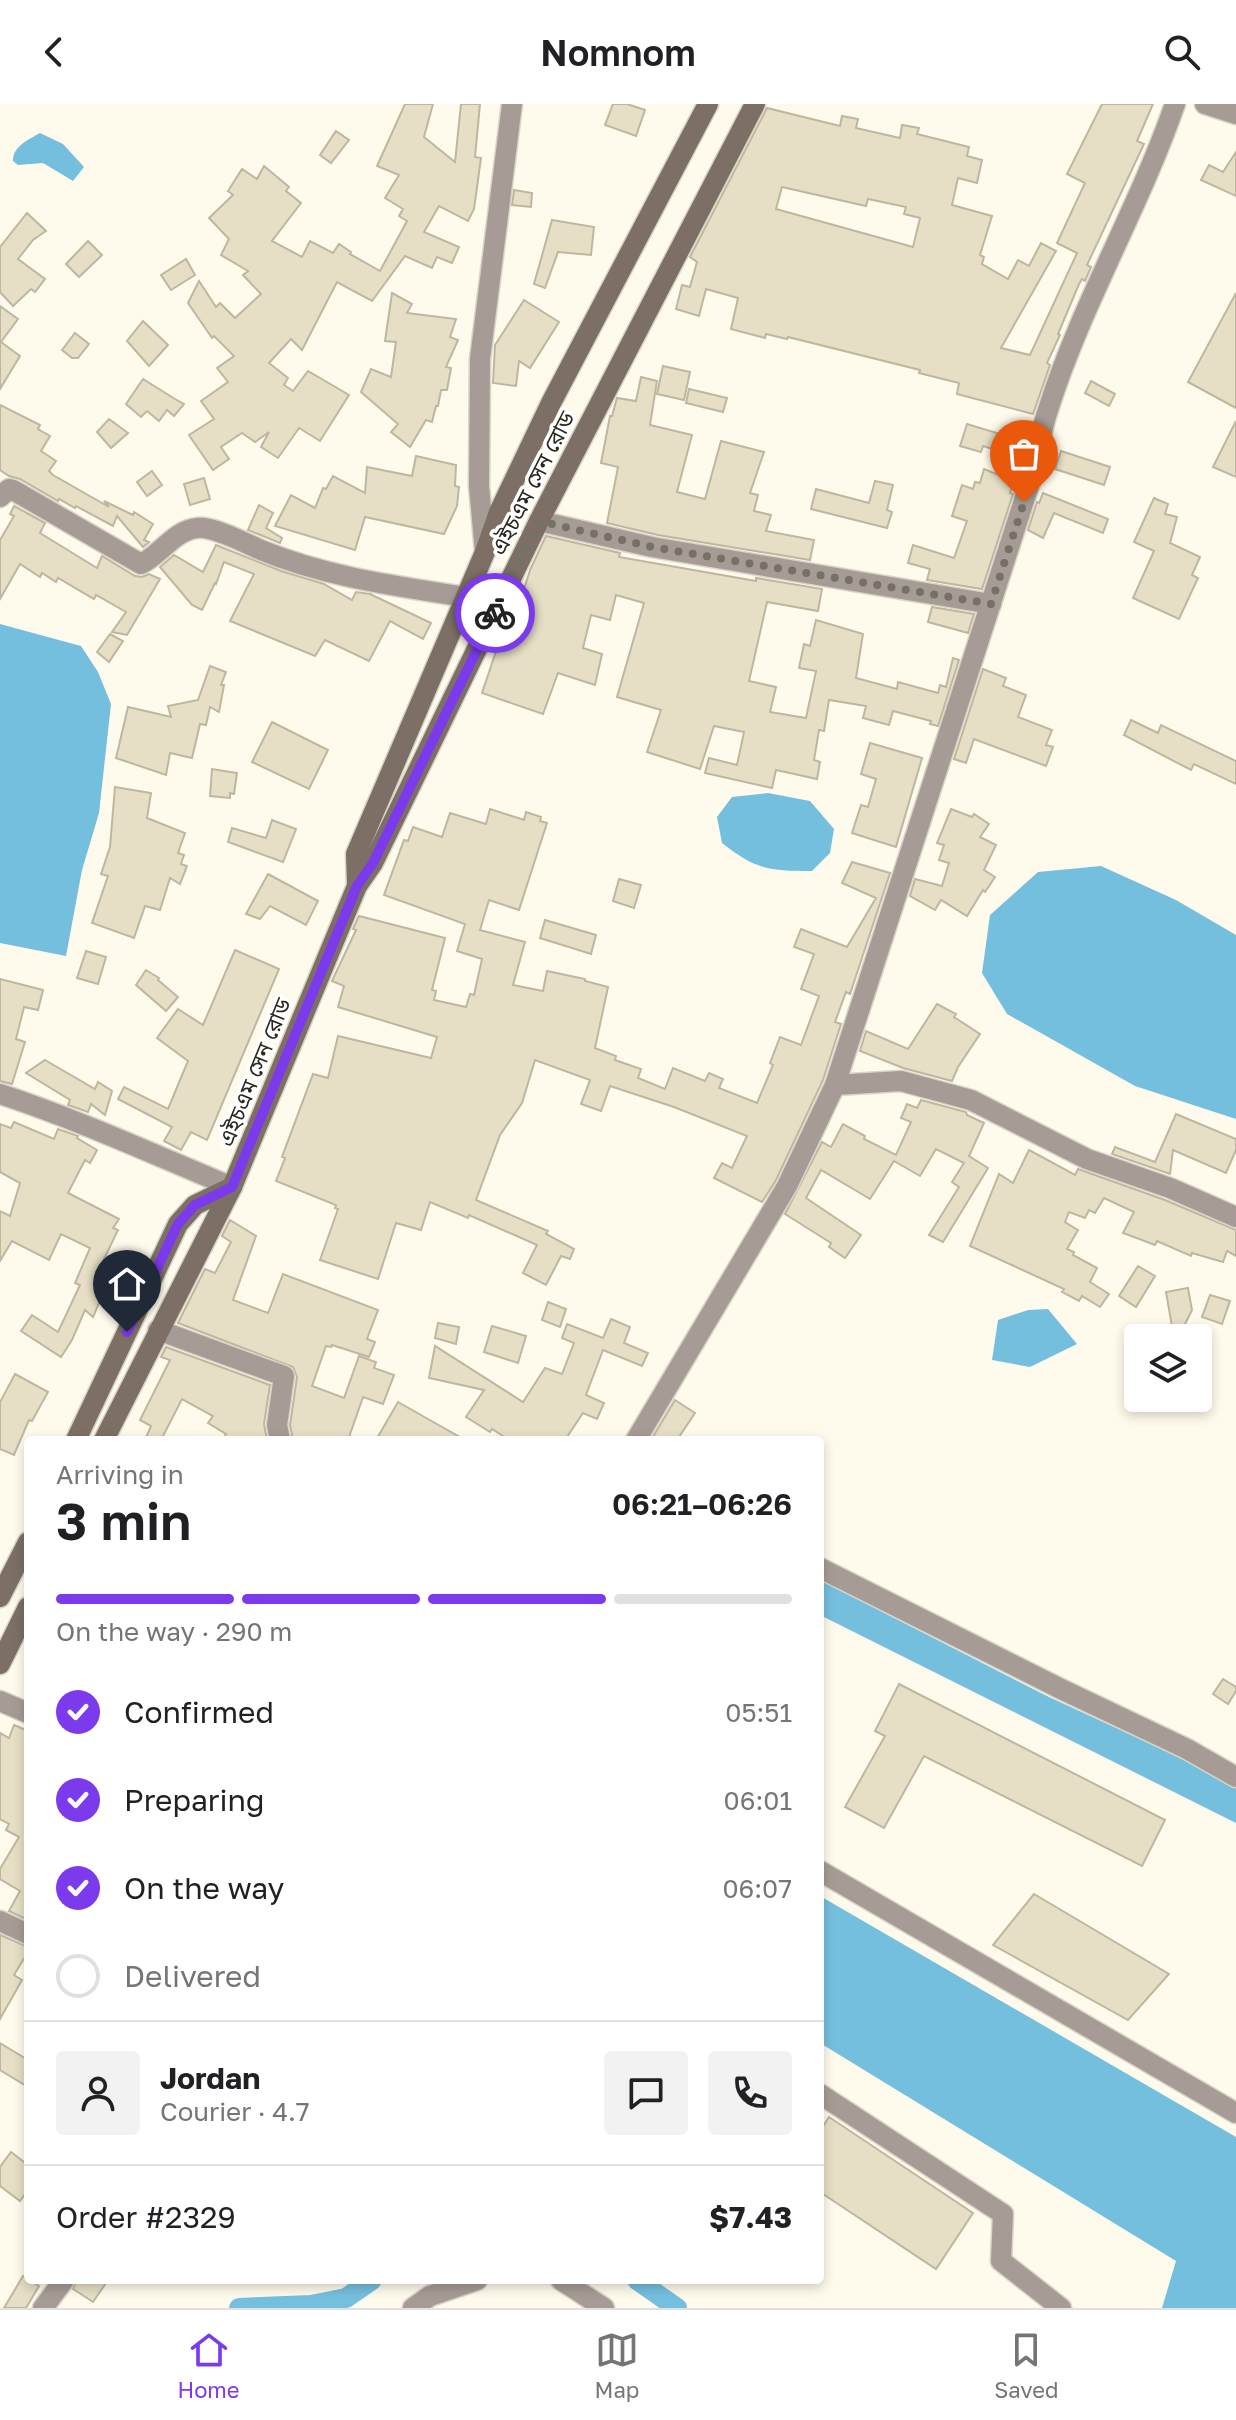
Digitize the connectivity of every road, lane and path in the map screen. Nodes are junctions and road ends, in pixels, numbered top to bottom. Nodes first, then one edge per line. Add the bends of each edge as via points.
1 (512, 104) edge
2 (708, 104) edge
3 (755, 104) edge
4 (1175, 104) edge
5 (1205, 104) edge
6 (1236, 114) edge
7 (0, 497) edge
8 (539, 521) junction
9 (481, 561) junction
10 (509, 585) junction
11 (465, 597) junction
12 (991, 604) junction
13 (357, 886) junction
14 (835, 1085) junction
15 (0, 1094) edge
16 (232, 1187) junction
17 (1236, 1217) edge
18 (158, 1330) junction
19 (78, 1436) edge
20 (106, 1436) edge
21 (279, 1436) edge
22 (638, 1436) edge
23 (24, 1550) edge
24 (824, 1570) edge
25 (0, 1597) edge
26 (24, 1615) edge
27 (0, 1664) edge
28 (0, 1701) edge
29 (24, 1711) edge
30 (1236, 1777) edge
31 (824, 1873) edge
32 (0, 1921) edge
33 (24, 1932) edge
34 (824, 2097) edge
35 (1236, 2113) edge
36 (61, 2284) edge
37 (465, 2284) edge
38 (567, 2284) edge
39 (43, 2308) edge
40 (413, 2308) edge
41 (604, 2308) edge
42 (1061, 2308) edge

1 - 9 street via 480,359
2 - 9 main road, এইচএম সেন রোড via 551,403
3 - 8 main road, এইচএম সেন রোড
4 - 12 street via 1047,411
5 - 6 street
7 - 11 street via 13,490 141,564 186,530 207,528 325,571
8 - 10 main road, এইচএম সেন রোড
8 - 12 street via 652,547
9 - 10 main road
9 - 11 main road, এইচএম সেন রোড
10 - 13 main road, এইচএম সেন রোড
11 - 13 main road, এইচএম সেন রোড via 356,854
12 - 14 street
13 - 16 main road, এইচএম সেন রোড
14 - 17 street via 901,1081 971,1100 1087,1159
14 - 22 street via 787,1186
15 - 16 street
16 - 18 main road, এইচএম সেন রোড
16 - 19 main road via 195,1205 178,1224
18 - 20 main road, এইচএম সেন রোড
18 - 21 street via 284,1376
23 - 25 main road
24 - 30 street
26 - 27 main road
28 - 29 street
31 - 35 street
32 - 33 street
34 - 42 street via 1003,2214 1001,2261
36 - 39 street
37 - 40 street
38 - 41 street

